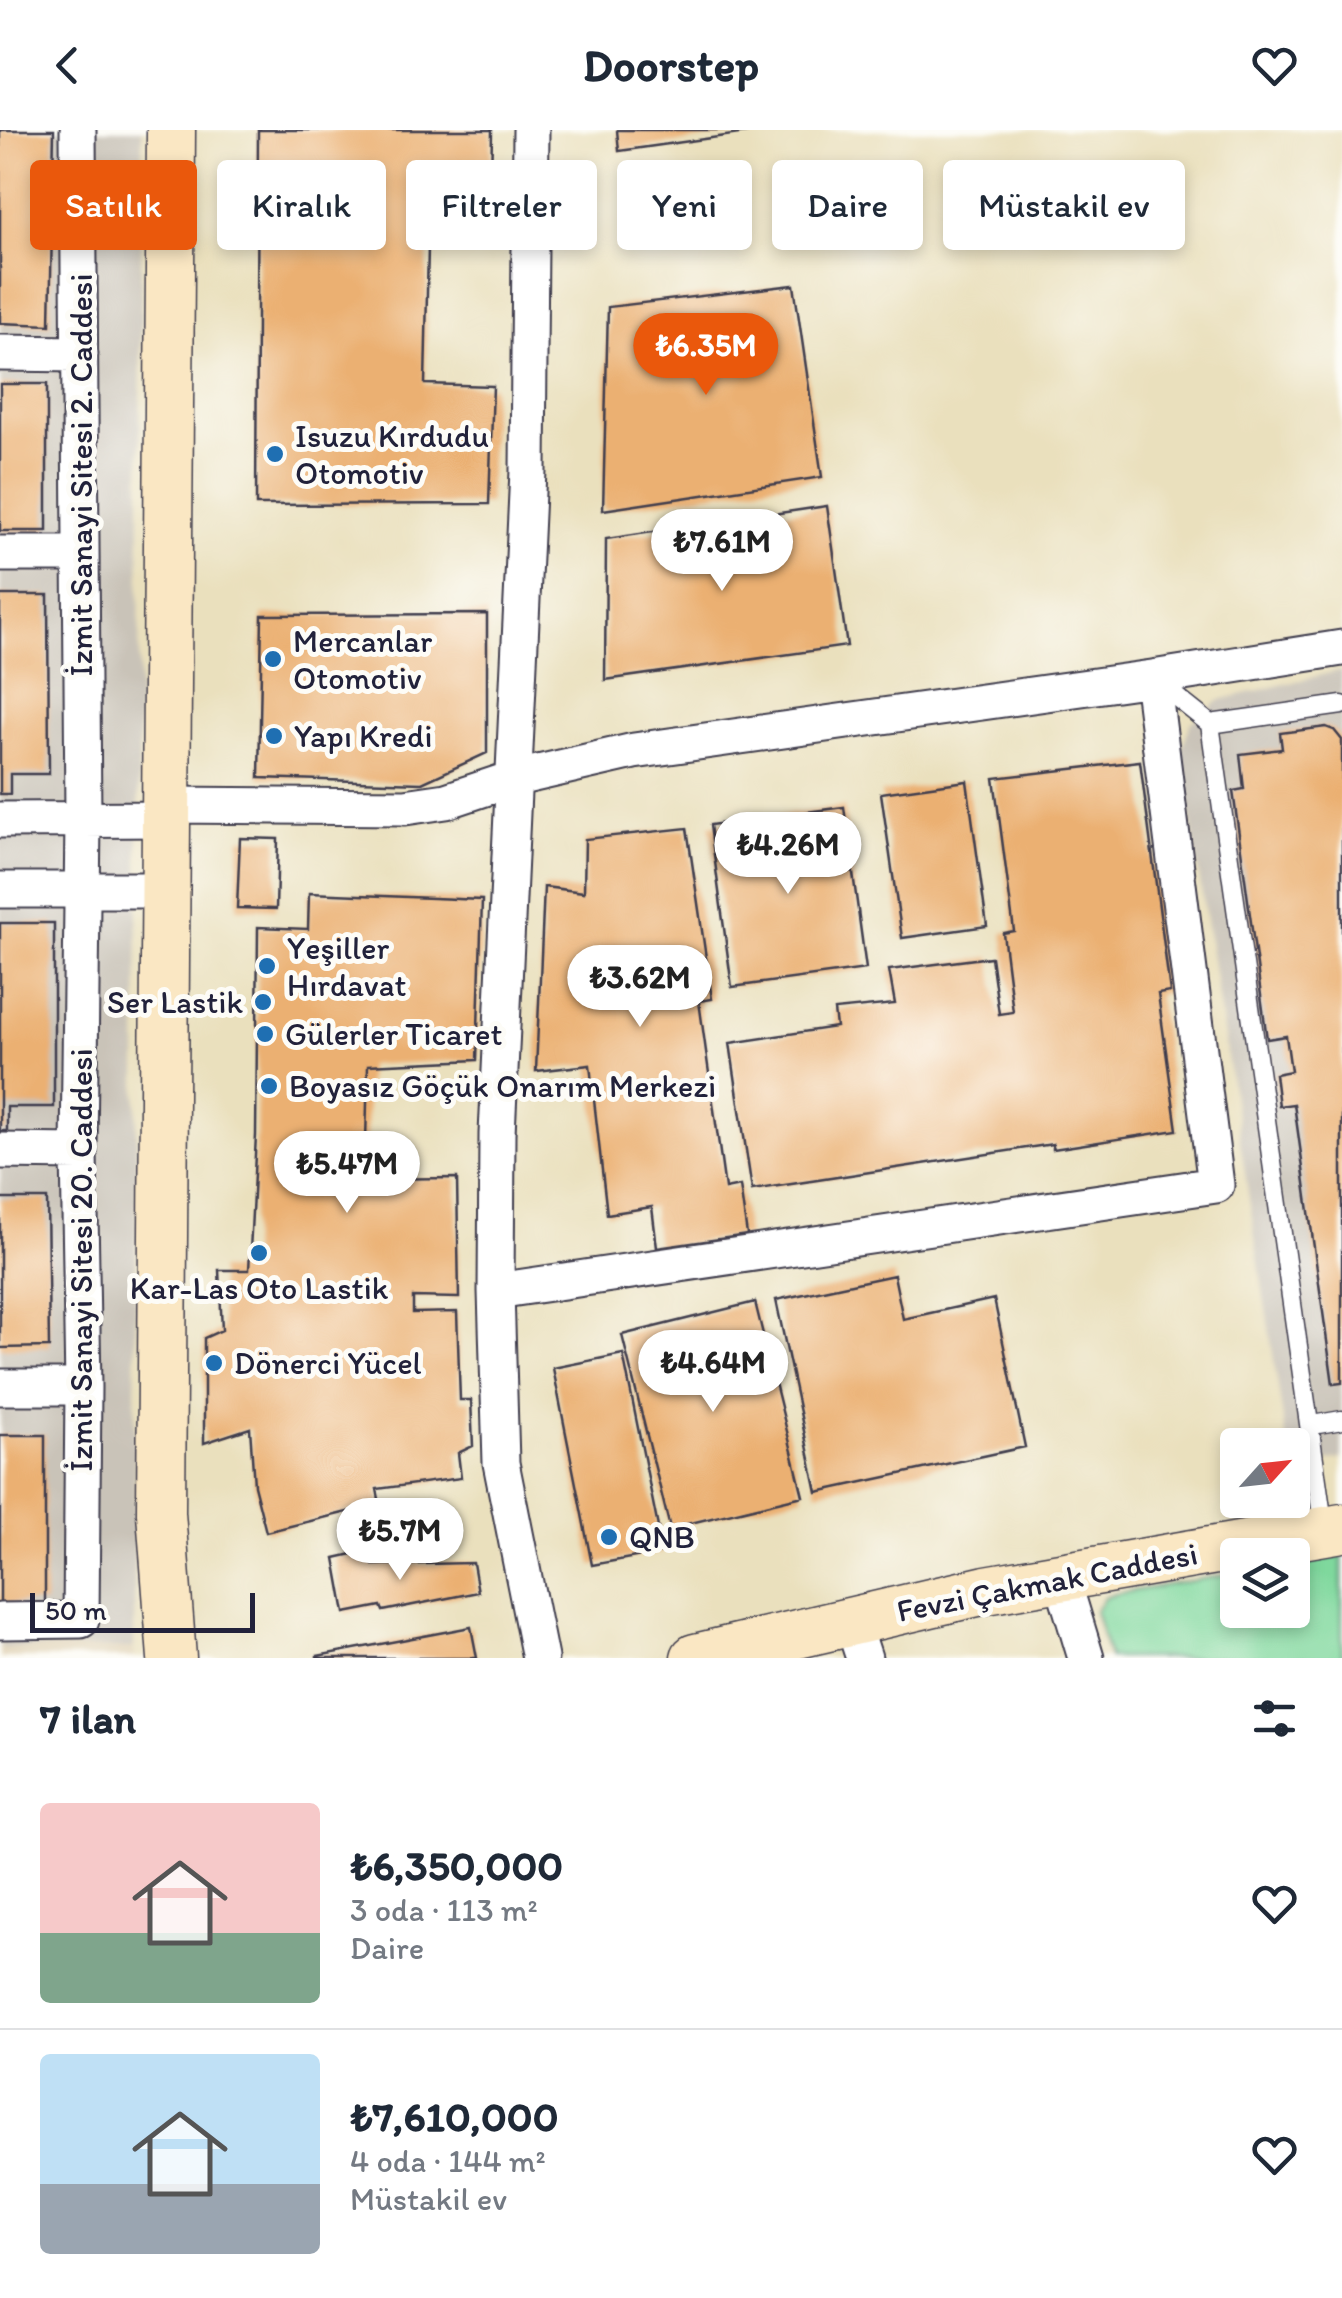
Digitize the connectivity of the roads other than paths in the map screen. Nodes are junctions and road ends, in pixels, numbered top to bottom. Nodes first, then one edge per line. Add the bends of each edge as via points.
1 (78, 130) edge
2 (171, 130) edge
3 (531, 130) edge
4 (0, 354) edge
5 (80, 354) junction
6 (0, 554) edge
7 (82, 554) junction
8 (1342, 648) edge
9 (1152, 678) junction
10 (1342, 704) edge
11 (1210, 724) junction
12 (512, 779) junction
13 (167, 812) junction
14 (0, 820) edge
15 (83, 820) junction
16 (0, 890) edge
17 (164, 890) junction
18 (80, 891) junction
19 (0, 1151) edge
20 (79, 1152) junction
21 (496, 1291) junction
22 (84, 1386) junction
23 (0, 1387) edge
24 (1342, 1420) edge
25 (1312, 1425) junction
26 (1333, 1529) edge
27 (1061, 1576) junction
28 (0, 1620) edge
29 (858, 1639) edge
30 (172, 1658) edge
31 (540, 1658) edge
32 (694, 1658) edge
33 (1086, 1658) edge

1 - 5 street, İzmit Sanayi Sitesi 2. Caddesi
2 - 13 street
3 - 12 street via 528,471
4 - 5 street
5 - 7 street, İzmit Sanayi Sitesi 2. Caddesi
6 - 7 street
7 - 15 street, İzmit Sanayi Sitesi 2. Caddesi
8 - 9 street
9 - 11 lane
9 - 12 street via 634,751
9 - 21 street via 1216,1184
10 - 11 lane
11 - 25 lane
12 - 13 street via 405,807
12 - 21 street
13 - 15 street
13 - 17 street
14 - 15 street
15 - 18 street, İzmit Sanayi Sitesi 20. Caddesi
16 - 18 street
17 - 18 street
17 - 30 street via 161,1513
18 - 20 street, İzmit Sanayi Sitesi 20. Caddesi
19 - 20 street
20 - 22 street, İzmit Sanayi Sitesi 20. Caddesi
21 - 31 street via 498,1438
22 - 23 street
22 - 28 street, İzmit Sanayi Sitesi 20. Caddesi via 81,1620
24 - 25 lane
25 - 26 lane
26 - 27 street, Fevzi Çakmak Caddesi
27 - 29 street, Fevzi Çakmak Caddesi
27 - 33 street
29 - 32 street, Fevzi Çakmak Caddesi

